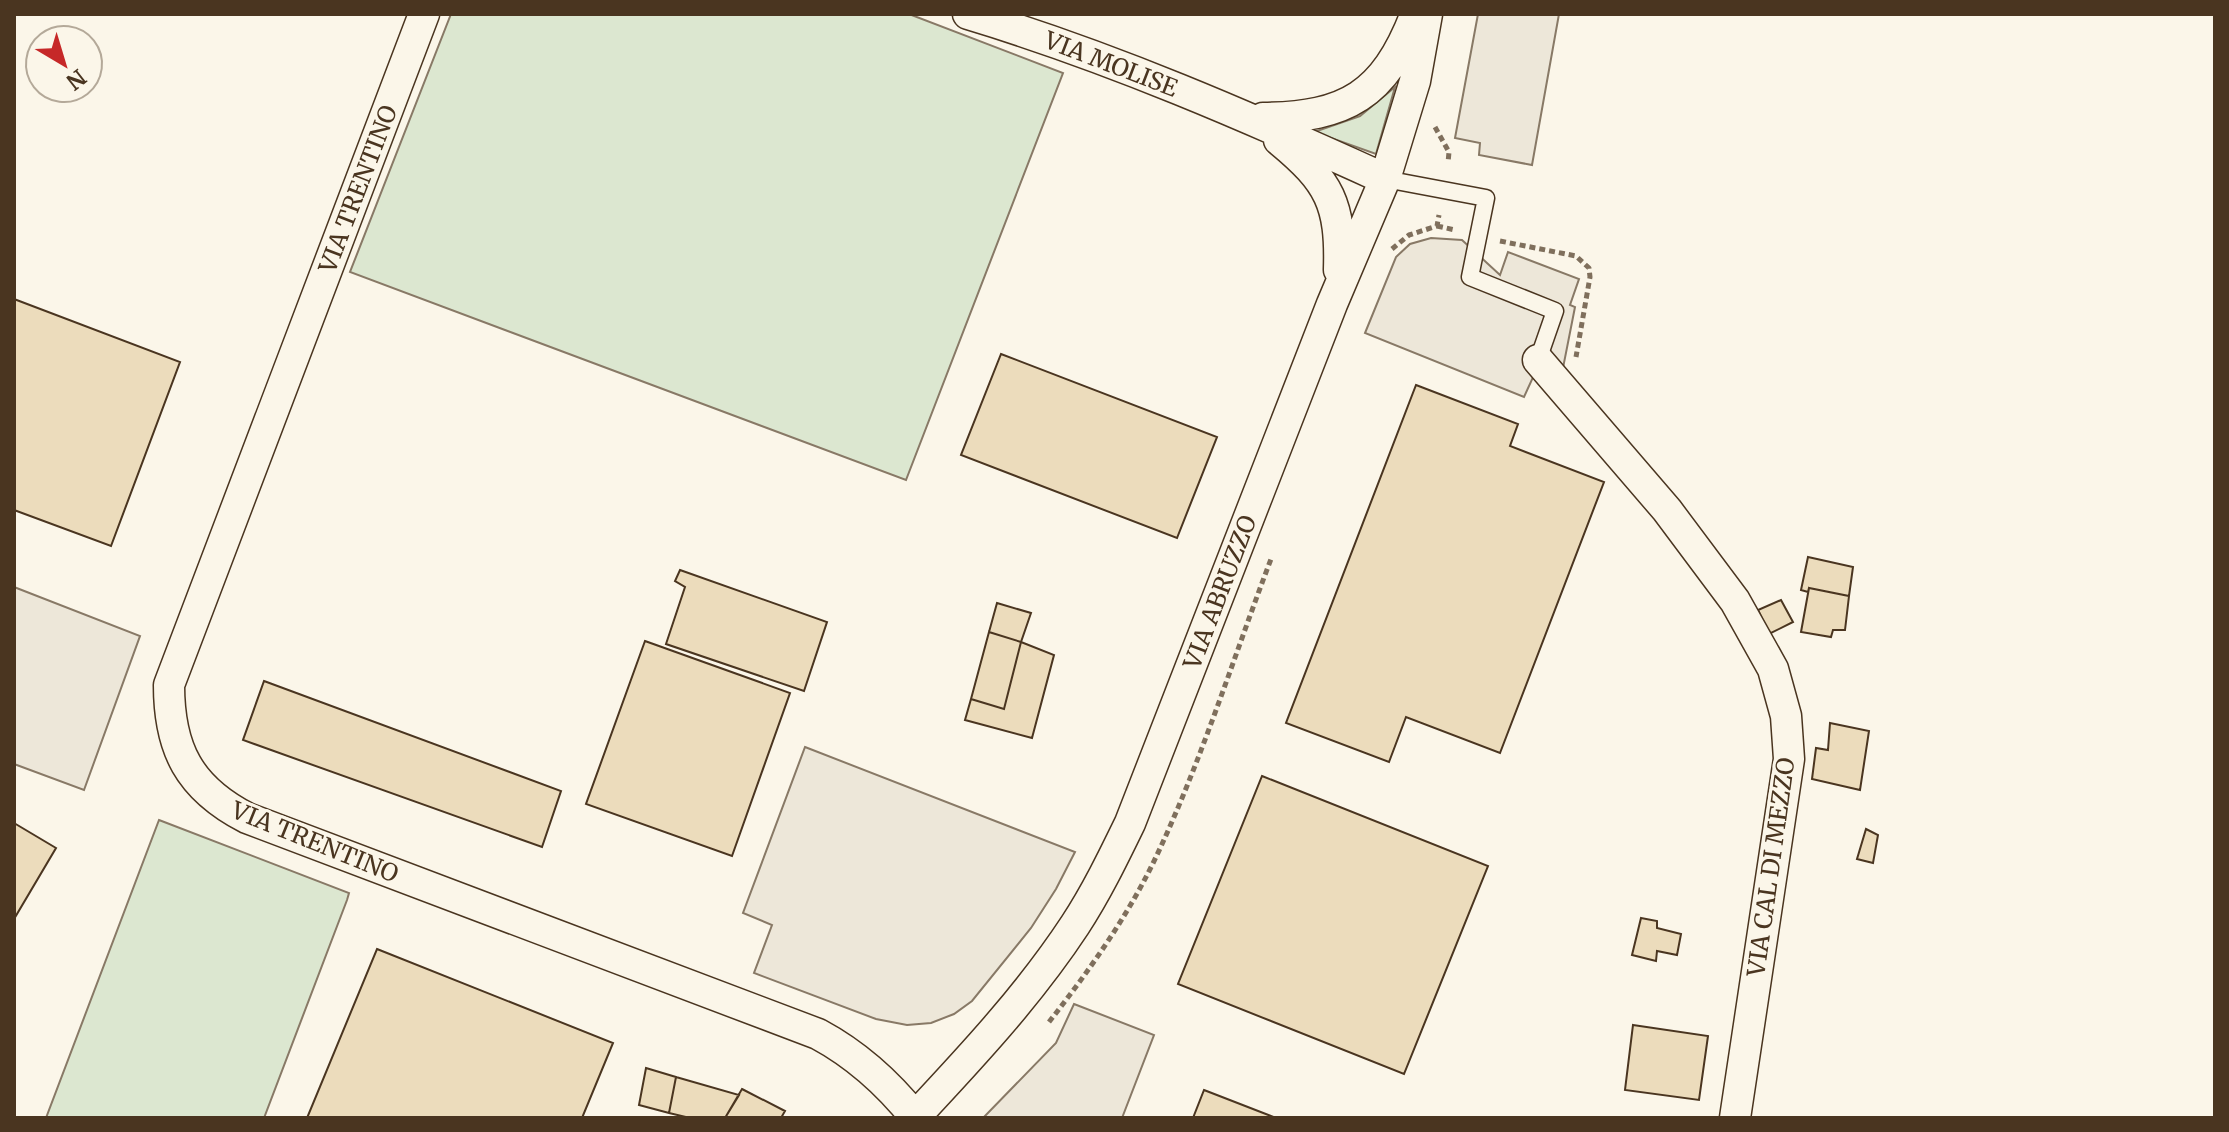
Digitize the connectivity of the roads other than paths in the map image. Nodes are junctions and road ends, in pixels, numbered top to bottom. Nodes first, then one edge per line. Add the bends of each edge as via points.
1 (424, 14) edge
2 (968, 14) edge
3 (989, 14) edge
4 (1416, 14) edge
5 (1427, 14) edge
6 (1020, 30) junction
7 (1253, 118) junction
8 (1385, 179) junction
9 (1338, 288) junction
10 (1538, 360) joint
11 (914, 1117) edge
12 (1735, 1118) edge

1 - 11 street, VIA TRENTINO via 169,685 174,741 204,790 223,806 818,1034 873,1071
2 - 6 street, VIA MOLISE
3 - 6 street
4 - 7 street, VIA MOLISE via 1391,66 1351,101 1300,117
5 - 8 street, VIA ABRUZZO via 1415,81
6 - 7 street, VIA MOLISE
7 - 8 street, VIA MOLISE
7 - 9 street, VIA MOLISE via 1305,161 1330,195 1339,230
8 - 9 street, VIA ABRUZZO
8 - 10 lane via 1486,198 1470,277 1555,311
9 - 11 street, VIA ABRUZZO via 1150,772 1106,871 1031,986
10 - 12 street, VIA CAL DI MEZZO via 1667,510 1735,601 1773,669 1786,716 1789,759

